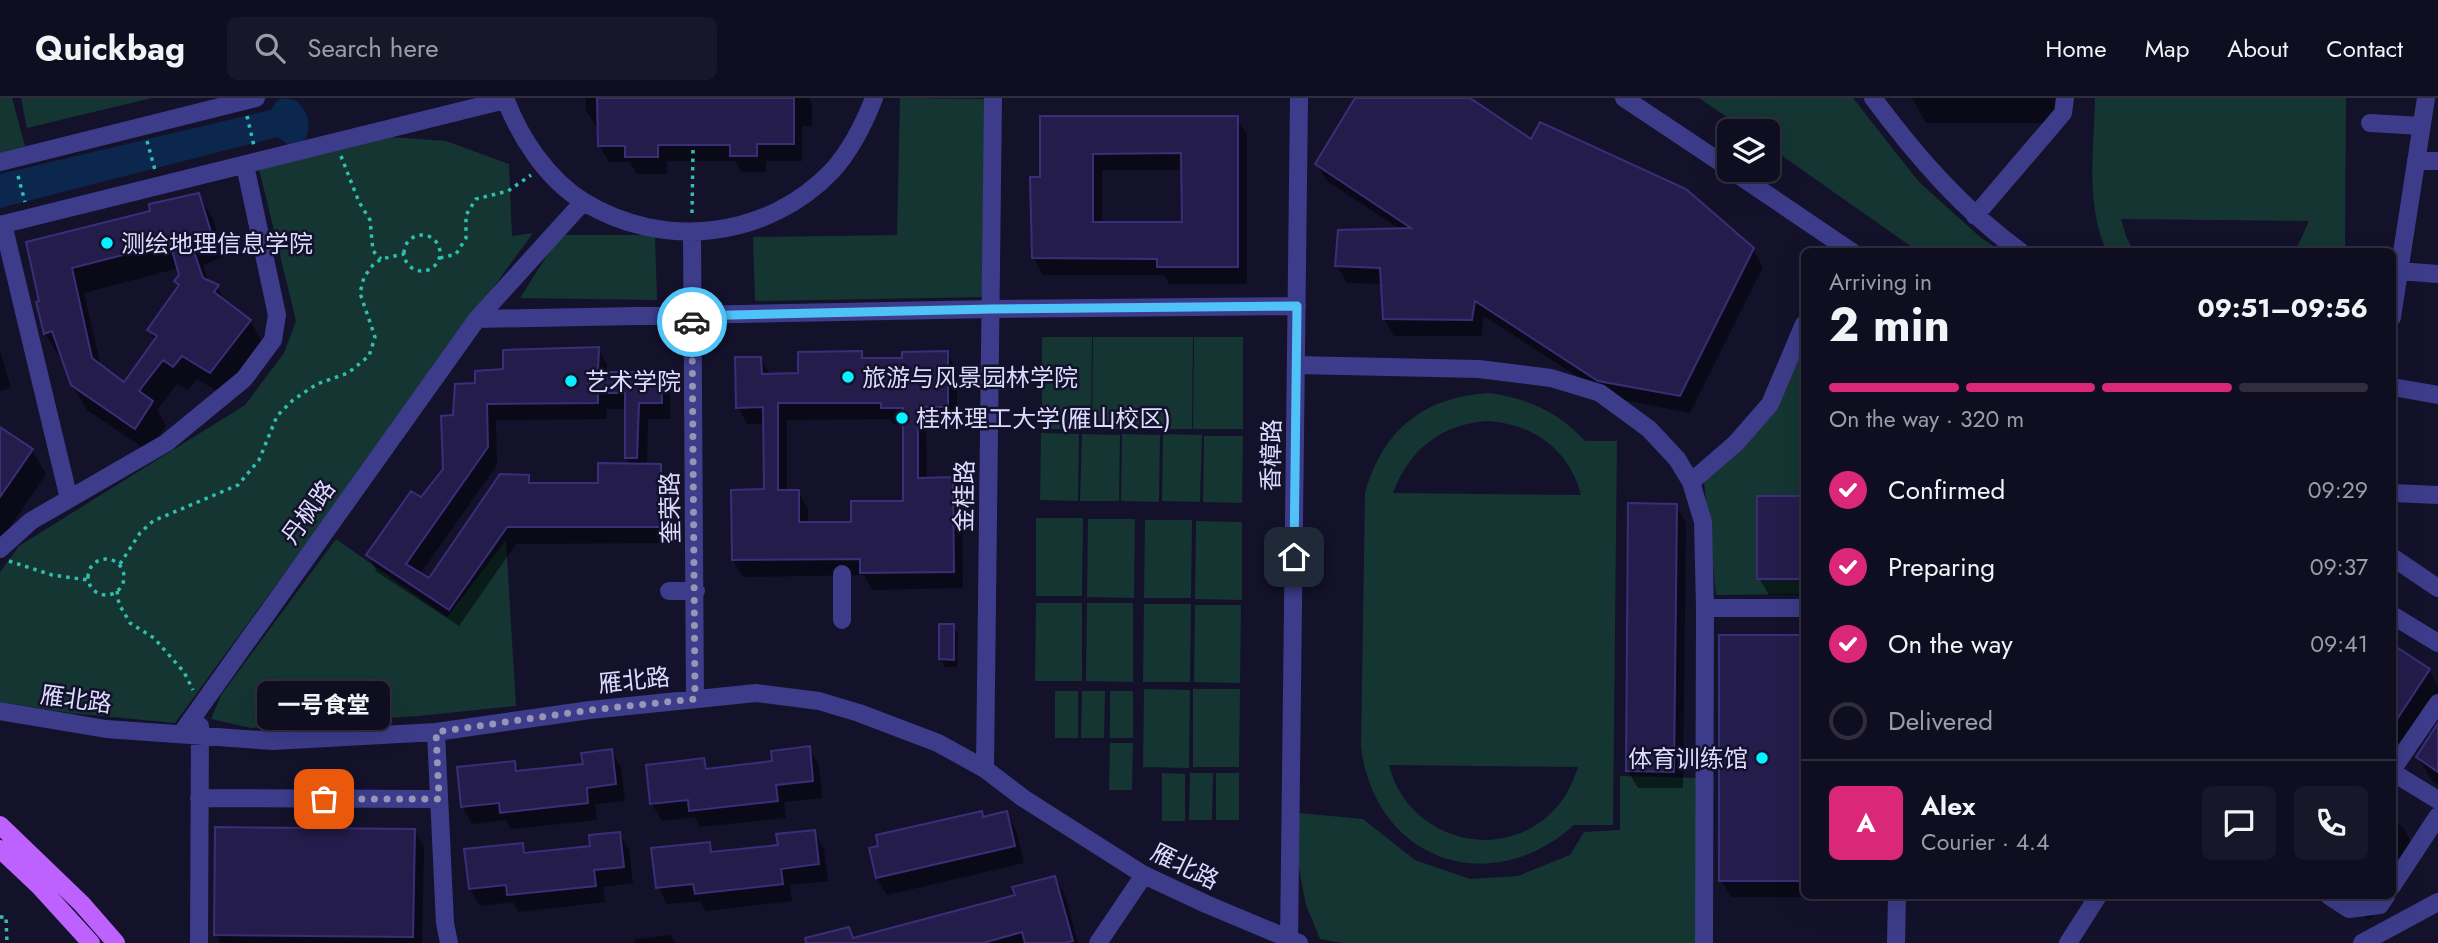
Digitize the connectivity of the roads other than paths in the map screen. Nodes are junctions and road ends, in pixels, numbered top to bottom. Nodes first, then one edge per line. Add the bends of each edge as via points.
1 (874, 98) edge
2 (993, 98) edge
3 (1299, 98) edge
4 (1625, 98) edge
5 (1873, 98) edge
6 (2065, 98) edge
7 (2426, 98) edge
8 (505, 99) edge
9 (250, 100) edge
10 (1885, 106) edge
11 (2370, 123) dead end
12 (2421, 126) junction
13 (6, 160) edge
14 (1717, 160) edge
15 (2416, 161) junction
16 (2438, 161) edge
17 (251, 163) junction
18 (1748, 182) edge
19 (583, 202) junction
20 (1975, 216) junction
21 (1, 224) edge
22 (692, 233) junction
23 (1842, 248) edge
24 (2016, 248) edge
25 (2400, 271) junction
26 (2438, 274) edge
27 (18, 287) junction
28 (0, 292) edge
29 (2396, 294) edge
30 (1297, 306) junction
31 (992, 309) junction
32 (692, 316) junction
33 (477, 319) junction
34 (1801, 331) edge
35 (1296, 365) junction
36 (2396, 388) edge
37 (2438, 395) edge
38 (1691, 482) junction
39 (2396, 493) edge
40 (2438, 495) edge
41 (69, 499) junction
42 (0, 549) edge
43 (2396, 560) edge
44 (842, 574) dead end
45 (2438, 588) edge
46 (669, 591) dead end
47 (696, 591) junction
48 (1705, 608) junction
49 (1801, 608) edge
50 (2396, 617) edge
51 (842, 620) dead end
52 (2438, 643) edge
53 (695, 699) junction
54 (2438, 703) edge
55 (201, 704) junction
56 (0, 711) edge
57 (436, 732) junction
58 (181, 734) junction
59 (200, 736) junction
60 (2396, 765) edge
61 (985, 769) junction
62 (2396, 774) edge
63 (199, 798) junction
64 (439, 799) junction
65 (2438, 800) edge
66 (2438, 816) edge
67 (0, 825) edge
68 (0, 849) edge
69 (1143, 875) junction
70 (2396, 880) edge
71 (1897, 899) edge
72 (2096, 899) edge
73 (2334, 899) edge
74 (2384, 899) edge
75 (2438, 902) edge
76 (1293, 942) edge
77 (91, 943) edge
78 (116, 943) edge
79 (199, 943) edge
80 (449, 943) edge
81 (1098, 943) edge
82 (1704, 943) edge
83 (1896, 943) edge
84 (2068, 943) edge
85 (2362, 943) edge

1 - 22 street via 851,145 809,191 754,222
2 - 31 street, 金桂路
3 - 30 street, 香樟路
4 - 14 street
5 - 10 street
6 - 20 street via 2063,113
7 - 12 street
8 - 17 street
8 - 19 street via 530,150
9 - 13 street
10 - 20 street via 1954,196
11 - 12 street
12 - 15 street
15 - 16 street
15 - 25 street
17 - 21 street
17 - 41 street via 277,315 273,340 244,379 166,443
18 - 23 street
19 - 22 street via 630,224
19 - 33 street, 丹枫路
20 - 24 street
21 - 27 street
22 - 32 street, 奎荣路
25 - 26 street
25 - 29 street
27 - 28 street
27 - 41 street
30 - 31 street
30 - 35 street, 香樟路
31 - 32 street
31 - 61 street, 金桂路
32 - 33 street
32 - 47 street, 奎荣路
33 - 55 street, 丹枫路
34 - 38 street via 1770,404 1737,443
35 - 38 street via 1479,369 1560,380 1600,393 1625,410 1677,459
35 - 76 street, 香樟路
36 - 37 street
38 - 48 street via 1703,522
39 - 40 street
41 - 42 street via 31,521
43 - 45 street
44 - 51 street
46 - 47 street
47 - 53 street, 奎荣路
48 - 49 street
48 - 82 street
50 - 52 street
53 - 57 street, 雁北路
53 - 61 street, 雁北路 via 756,693 819,701 938,743
54 - 60 street
55 - 58 street, 丹枫路
55 - 59 street
56 - 58 street, 雁北路 via 106,729
57 - 59 street, 雁北路 via 285,740
57 - 64 street
58 - 59 street, 雁北路
59 - 63 street
61 - 69 street, 雁北路
62 - 65 street
63 - 64 street
63 - 79 street
64 - 80 street
66 - 70 street
67 - 78 main road
68 - 77 main road
69 - 76 street, 雁北路
69 - 81 street
71 - 83 street
72 - 84 street
73 - 74 street via 2349,909 2380,905
75 - 85 street

